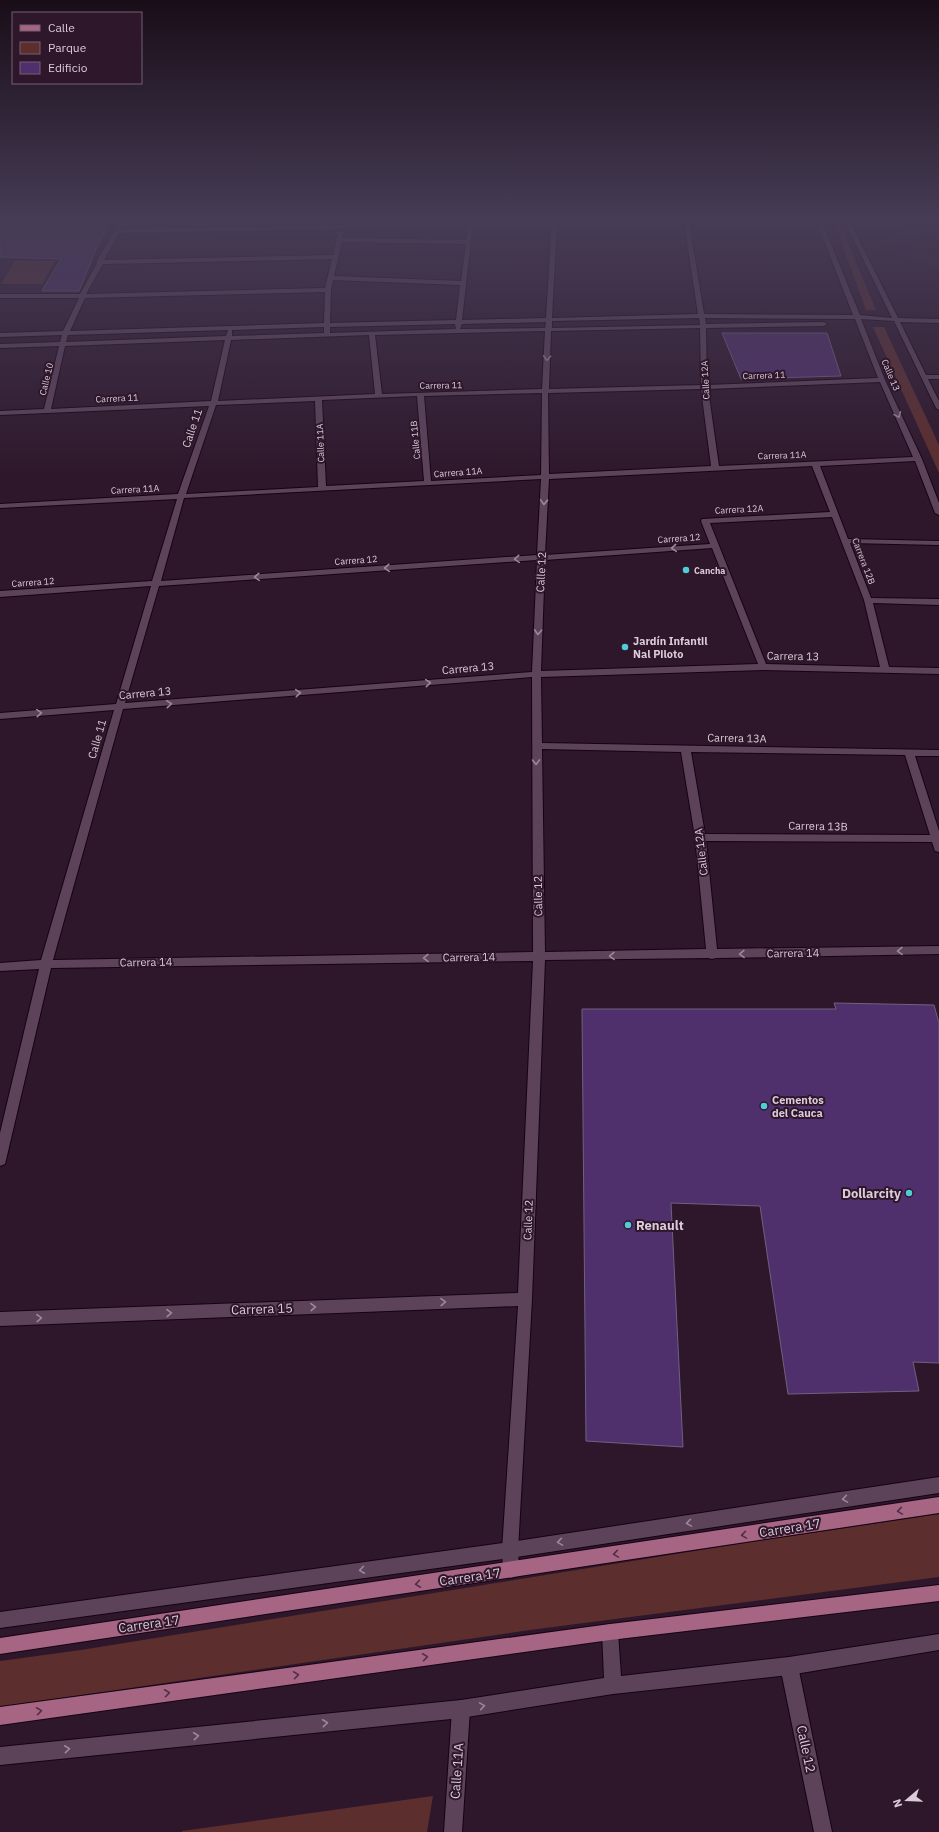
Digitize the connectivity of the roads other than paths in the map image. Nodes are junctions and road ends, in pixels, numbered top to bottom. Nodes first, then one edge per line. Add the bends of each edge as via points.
1 (77, 307) edge
2 (328, 307) edge
3 (460, 307) edge
4 (550, 307) edge
5 (701, 307) edge
6 (854, 307) edge
7 (889, 307) edge
8 (702, 316) junction
9 (857, 316) junction
10 (939, 321) edge
11 (459, 322) junction
12 (896, 322) junction
13 (549, 324) junction
14 (860, 324) junction
15 (327, 325) junction
16 (703, 327) junction
17 (458, 331) junction
18 (230, 333) junction
19 (372, 333) junction
20 (65, 334) junction
21 (327, 334) junction
22 (0, 335) edge
23 (64, 344) junction
24 (0, 346) edge
25 (924, 377) junction
26 (939, 377) edge
27 (882, 380) junction
28 (704, 387) junction
29 (545, 392) junction
30 (420, 394) junction
31 (379, 396) junction
32 (318, 398) junction
33 (214, 402) junction
34 (939, 408) edge
35 (47, 411) junction
36 (0, 413) edge
37 (918, 459) junction
38 (815, 463) junction
39 (716, 467) junction
40 (545, 476) junction
41 (428, 484) junction
42 (322, 488) junction
43 (181, 497) junction
44 (0, 506) edge
45 (939, 513) edge
46 (836, 514) junction
47 (846, 541) junction
48 (939, 543) edge
49 (713, 546) junction
50 (542, 558) junction
51 (155, 584) junction
52 (0, 594) edge
53 (868, 600) junction
54 (939, 602) edge
55 (763, 667) junction
56 (885, 669) junction
57 (939, 671) edge
58 (536, 674) junction
59 (119, 708) junction
60 (0, 716) edge
61 (536, 746) junction
62 (686, 750) junction
63 (909, 752) junction
64 (939, 753) edge
65 (700, 837) junction
66 (938, 843) edge
67 (939, 950) edge
68 (712, 955) junction
69 (539, 956) junction
70 (46, 964) junction
71 (0, 966) edge
72 (0, 1160) edge
73 (525, 1299) junction
74 (0, 1319) edge
75 (939, 1485) edge
76 (939, 1505) edge
77 (510, 1550) junction
78 (511, 1570) junction
79 (939, 1592) edge
80 (0, 1620) edge
81 (610, 1632) junction
82 (939, 1642) edge
83 (0, 1646) edge
84 (789, 1666) junction
85 (613, 1685) junction
86 (461, 1709) junction
87 (0, 1716) edge
88 (0, 1756) edge
89 (453, 1832) edge
90 (823, 1832) edge

1 - 20 street, Calle 10
2 - 15 street
3 - 11 street
4 - 13 street, Calle 12
5 - 8 street, Calle 12A
6 - 9 street, Calle 13
7 - 12 street
8 - 9 street
8 - 13 street
8 - 16 street, Calle 12A
9 - 12 street
9 - 14 street, Calle 13
10 - 12 street
11 - 13 street
11 - 15 street
11 - 17 street
12 - 14 street
12 - 25 street
13 - 16 street
13 - 17 street
13 -> 29 street, Calle 12
14 - 16 street
14 - 27 street, Calle 13
15 - 18 street
15 - 21 street
16 - 28 street, Calle 12A
17 - 19 street
18 - 20 street
18 - 21 street
18 - 23 street
18 - 33 street, Calle 11
19 - 21 street
19 - 31 street
20 - 22 street
20 - 23 street, Calle 10
23 - 24 street
23 - 35 street, Calle 10
25 - 26 street
25 - 34 street
27 - 28 street, Carrera 11
27 -> 37 street, Calle 13
28 - 29 street, Carrera 11
28 - 39 street, Calle 12A
29 - 30 street, Carrera 11
29 - 40 street, Calle 12
30 - 31 street, Carrera 11
30 - 41 street, Calle 11B
31 - 32 street, Carrera 11
32 - 33 street, Carrera 11
32 - 42 street, Calle 11A
33 - 35 street, Carrera 11
33 - 43 street, Calle 11
35 - 36 street, Carrera 11
37 - 38 street, Carrera 11A
37 - 45 street, Calle 13
38 - 39 street, Carrera 11A
38 - 46 street, Carrera 12B
39 - 40 street, Carrera 11A
40 - 41 street, Carrera 11A
40 -> 50 street, Calle 12
41 - 42 street, Carrera 11A
42 - 43 street, Carrera 11A
43 - 44 street, Carrera 11A
43 - 51 street, Calle 11
46 - 47 street, Carrera 12B
46 - 49 street, Carrera 12A via 705,521
47 - 48 street
47 - 53 street, Carrera 12B
49 -> 50 street, Carrera 12
49 - 55 street, Carrera 12A
50 -> 51 street, Carrera 12
50 -> 58 street, Calle 12
51 - 52 street, Carrera 12
51 - 59 street, Calle 11
53 - 54 street
53 - 56 street, Carrera 12B
55 - 56 street, Carrera 13
55 - 58 street, Carrera 13
56 - 57 street, Carrera 13
59 -> 58 street, Carrera 13
58 - 61 street, Calle 12
60 -> 59 street, Carrera 13
59 - 70 street, Calle 11
61 - 62 street, Carrera 13A
61 -> 69 street, Calle 12
62 - 63 street, Carrera 13A
62 - 65 street, Calle 12A
63 - 64 street, Carrera 13A
63 - 66 street
65 - 66 street, Carrera 13B
65 - 68 street, Calle 12A
67 -> 68 street, Carrera 14
68 -> 69 street, Carrera 14
69 -> 70 street, Carrera 14
69 - 73 street, Calle 12
70 - 71 street, Carrera 14
70 - 72 street, Calle 11
74 -> 73 street, Carrera 15
73 - 77 street, Calle 12
75 -> 77 street, Carrera 17
76 -> 78 main road, Carrera 17
77 - 78 street, Calle 12
77 -> 80 street, Carrera 17
78 -> 83 main road, Carrera 17
79 - 81 main road
81 - 85 street
87 -> 81 main road
82 - 84 street
84 - 85 street
84 - 90 street, Calle 12
86 -> 85 street
88 -> 86 street
86 - 89 street, Calle 11A

